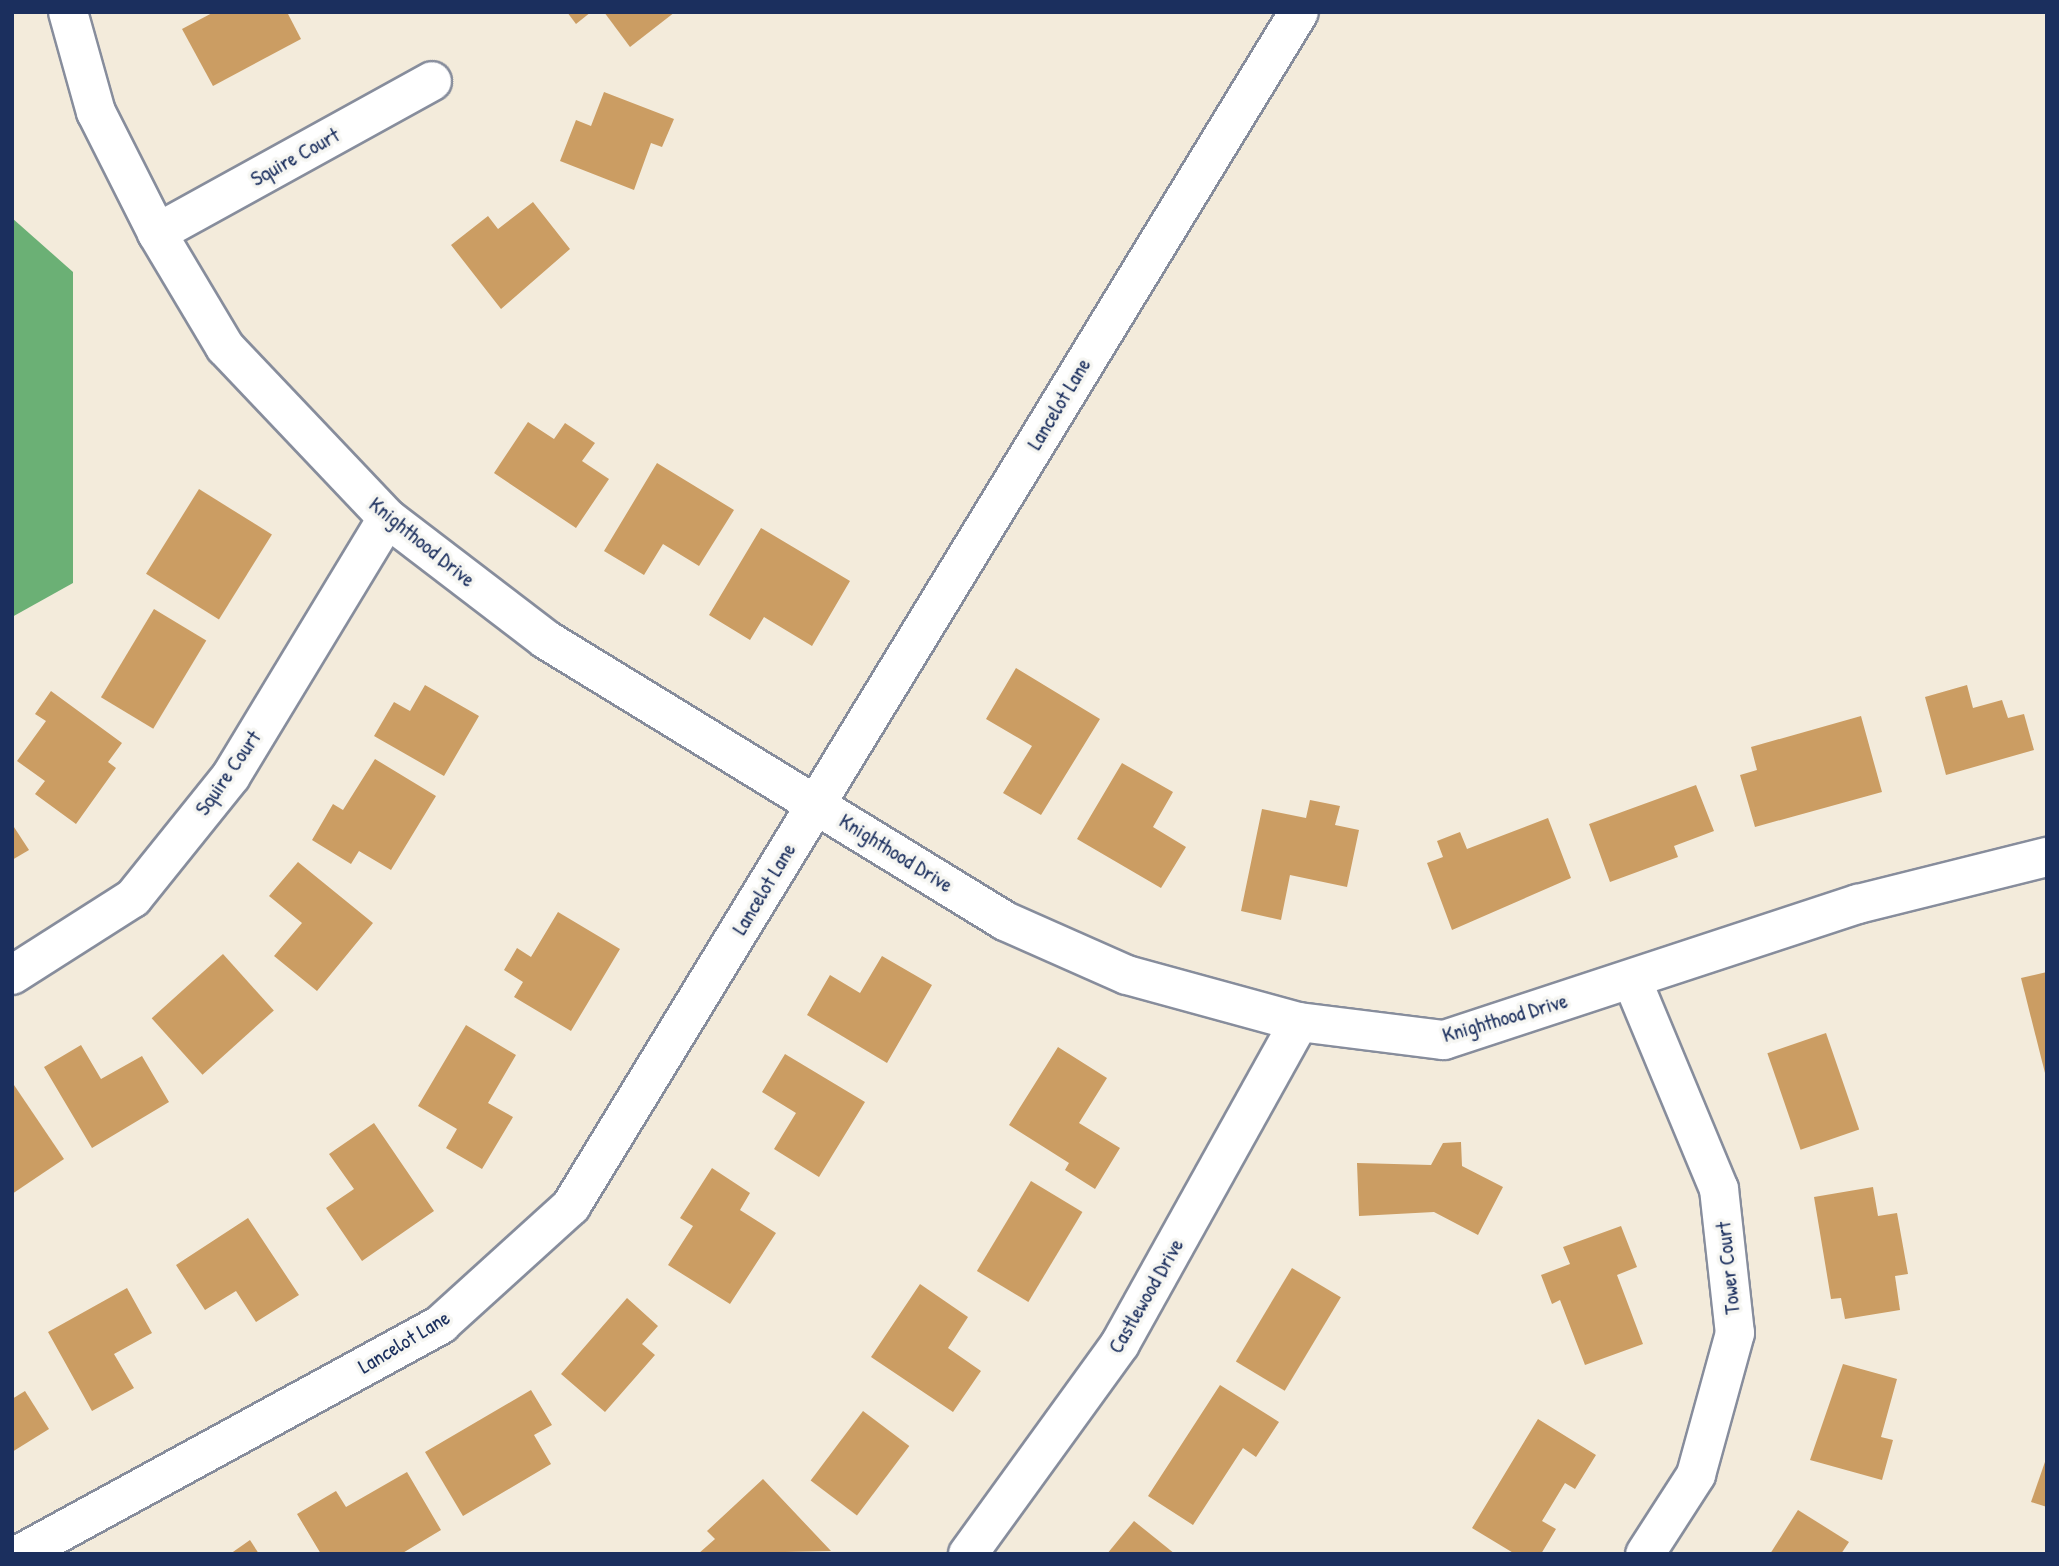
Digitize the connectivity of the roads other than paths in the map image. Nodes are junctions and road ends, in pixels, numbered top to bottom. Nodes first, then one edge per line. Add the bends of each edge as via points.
1 (68, 12) edge
2 (1299, 12) edge
3 (432, 81) dead end
4 (157, 233) junction
5 (387, 518) junction
6 (817, 803) junction
7 (2047, 858) edge
8 (12, 975) edge
9 (1632, 980) junction
10 (1299, 1022) junction
11 (20, 1554) edge
12 (968, 1554) edge
13 (1645, 1554) edge

1 - 4 street, Knighthood Drive via 96,112
2 - 6 street, Lancelot Lane
3 - 4 street, Squire Court
4 - 5 street, Knighthood Drive via 225,347
5 - 6 street, Knighthood Drive via 545,639
5 - 8 street, Squire Court via 231,776 132,898
6 - 10 street, Knighthood Drive via 1005,921 1128,975
6 - 11 street, Lancelot Lane via 571,1206 441,1324
7 - 9 street, Knighthood Drive via 1858,904
9 - 10 street, Knighthood Drive via 1444,1040
9 - 13 street, Tower Court via 1719,1189 1735,1333 1696,1475
10 - 12 street, Castlewood Drive via 1120,1344

